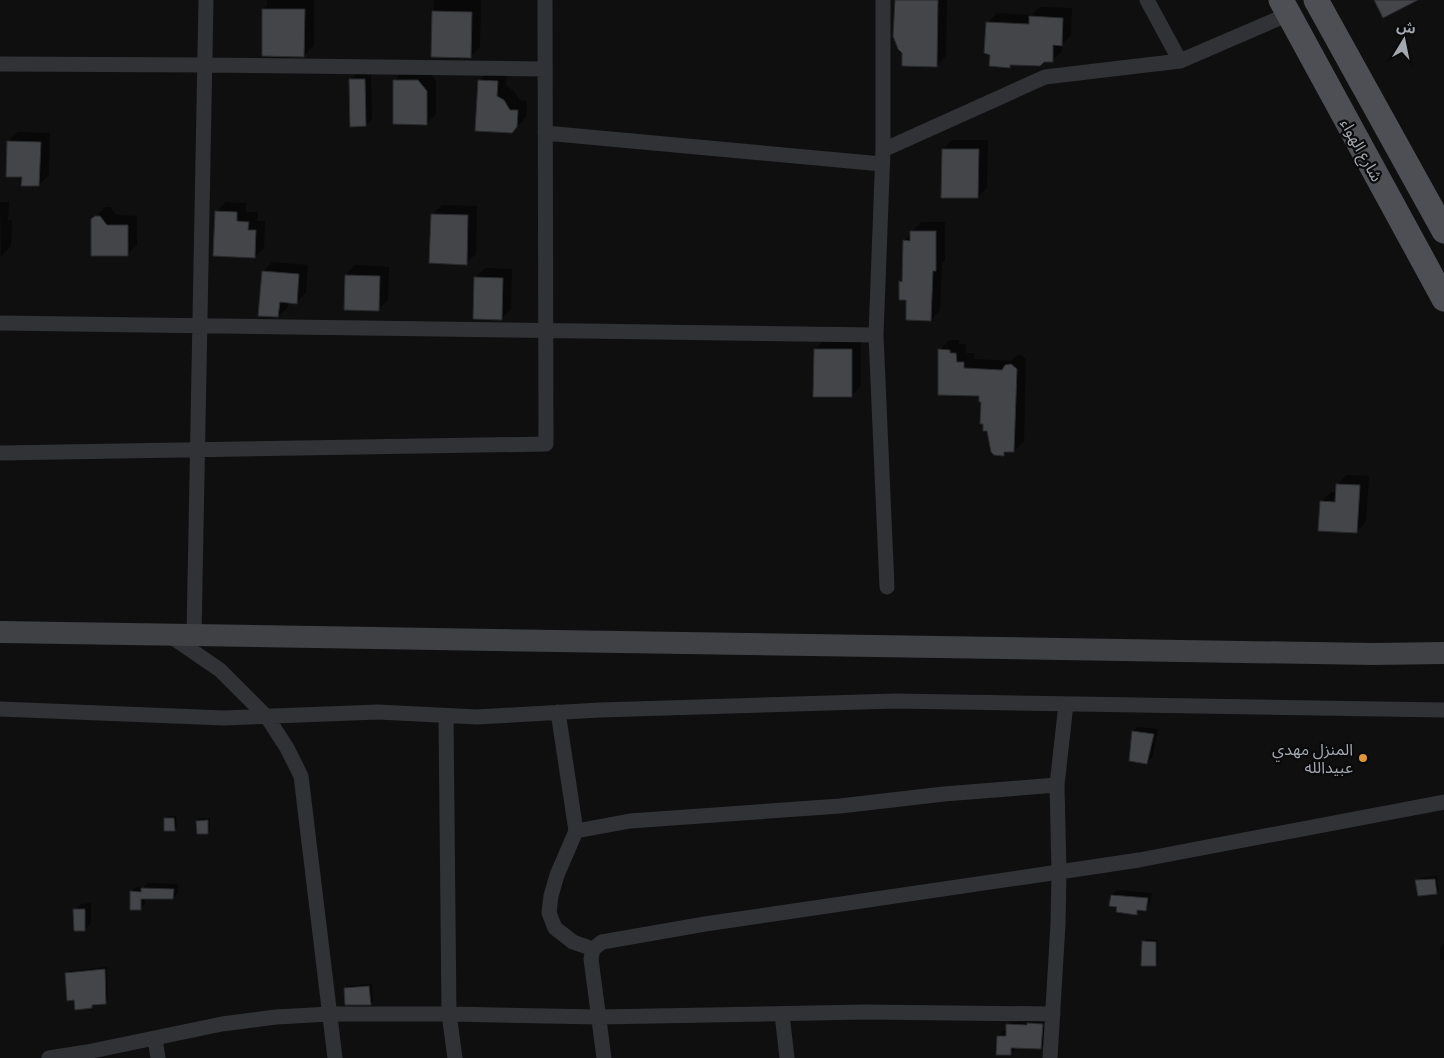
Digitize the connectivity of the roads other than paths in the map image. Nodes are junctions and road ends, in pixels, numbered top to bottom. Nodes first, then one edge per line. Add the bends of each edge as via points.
1 (206, 0) edge
2 (545, 0) edge
3 (884, 0) edge
4 (1147, 0) edge
5 (1316, 0) edge
6 (1285, 7) edge
7 (1180, 61) junction
8 (0, 64) edge
9 (205, 65) junction
10 (545, 69) junction
11 (545, 133) junction
12 (883, 157) junction
13 (1444, 231) edge
14 (1444, 299) edge
15 (0, 323) edge
16 (200, 326) junction
17 (545, 330) junction
18 (876, 335) junction
19 (197, 450) junction
20 (0, 453) edge
21 (887, 587) dead end
22 (0, 632) edge
23 (168, 635) junction
24 (194, 635) junction
25 (1444, 652) edge
26 (1066, 704) junction
27 (0, 709) edge
28 (1444, 710) edge
29 (558, 712) junction
30 (446, 716) junction
31 (267, 717) junction
32 (1058, 785) junction
33 (1444, 802) edge
34 (576, 830) junction
35 (1059, 872) junction
36 (593, 949) junction
37 (330, 1014) junction
38 (449, 1014) junction
39 (782, 1014) junction
40 (1053, 1014) junction
41 (598, 1017) junction
42 (155, 1038) junction
43 (49, 1058) edge
44 (158, 1058) edge
45 (334, 1058) edge
46 (455, 1058) edge
47 (604, 1058) edge
48 (787, 1058) edge
49 (1050, 1058) edge

1 - 9 street
2 - 10 street
3 - 12 street
4 - 7 street
5 - 13 main road, شارع الهواء
6 - 7 street
6 - 14 main road, شارع الهواء
7 - 12 street via 1045,77
8 - 9 street
9 - 10 street
9 - 16 street
10 - 11 street
11 - 12 street
11 - 17 street
12 - 18 street
15 - 16 street
16 - 17 street
16 - 19 street
17 - 18 street
17 - 19 street via 546,444
18 - 21 street
19 - 20 street
19 - 24 street
22 - 23 street
23 - 24 street
23 - 31 street via 220,670
24 - 25 street via 1363,654
26 - 28 street
26 - 29 street via 895,702
26 - 32 street
27 - 31 street
29 - 30 street
29 - 34 street
30 - 31 street via 378,712
30 - 38 street
31 - 37 street via 301,776
32 - 34 street via 840,806 639,820
32 - 35 street
33 - 35 street via 1140,860
34 - 36 street via 557,875 549,913 554,928 573,942
35 - 36 street via 705,924 602,942
35 - 40 street
36 - 41 street via 591,959
37 - 38 street
37 - 42 street via 258,1019
37 - 45 street
38 - 41 street
38 - 46 street
39 - 40 street
39 - 41 street
39 - 48 street
40 - 49 street
41 - 47 street
42 - 43 street
42 - 44 street

